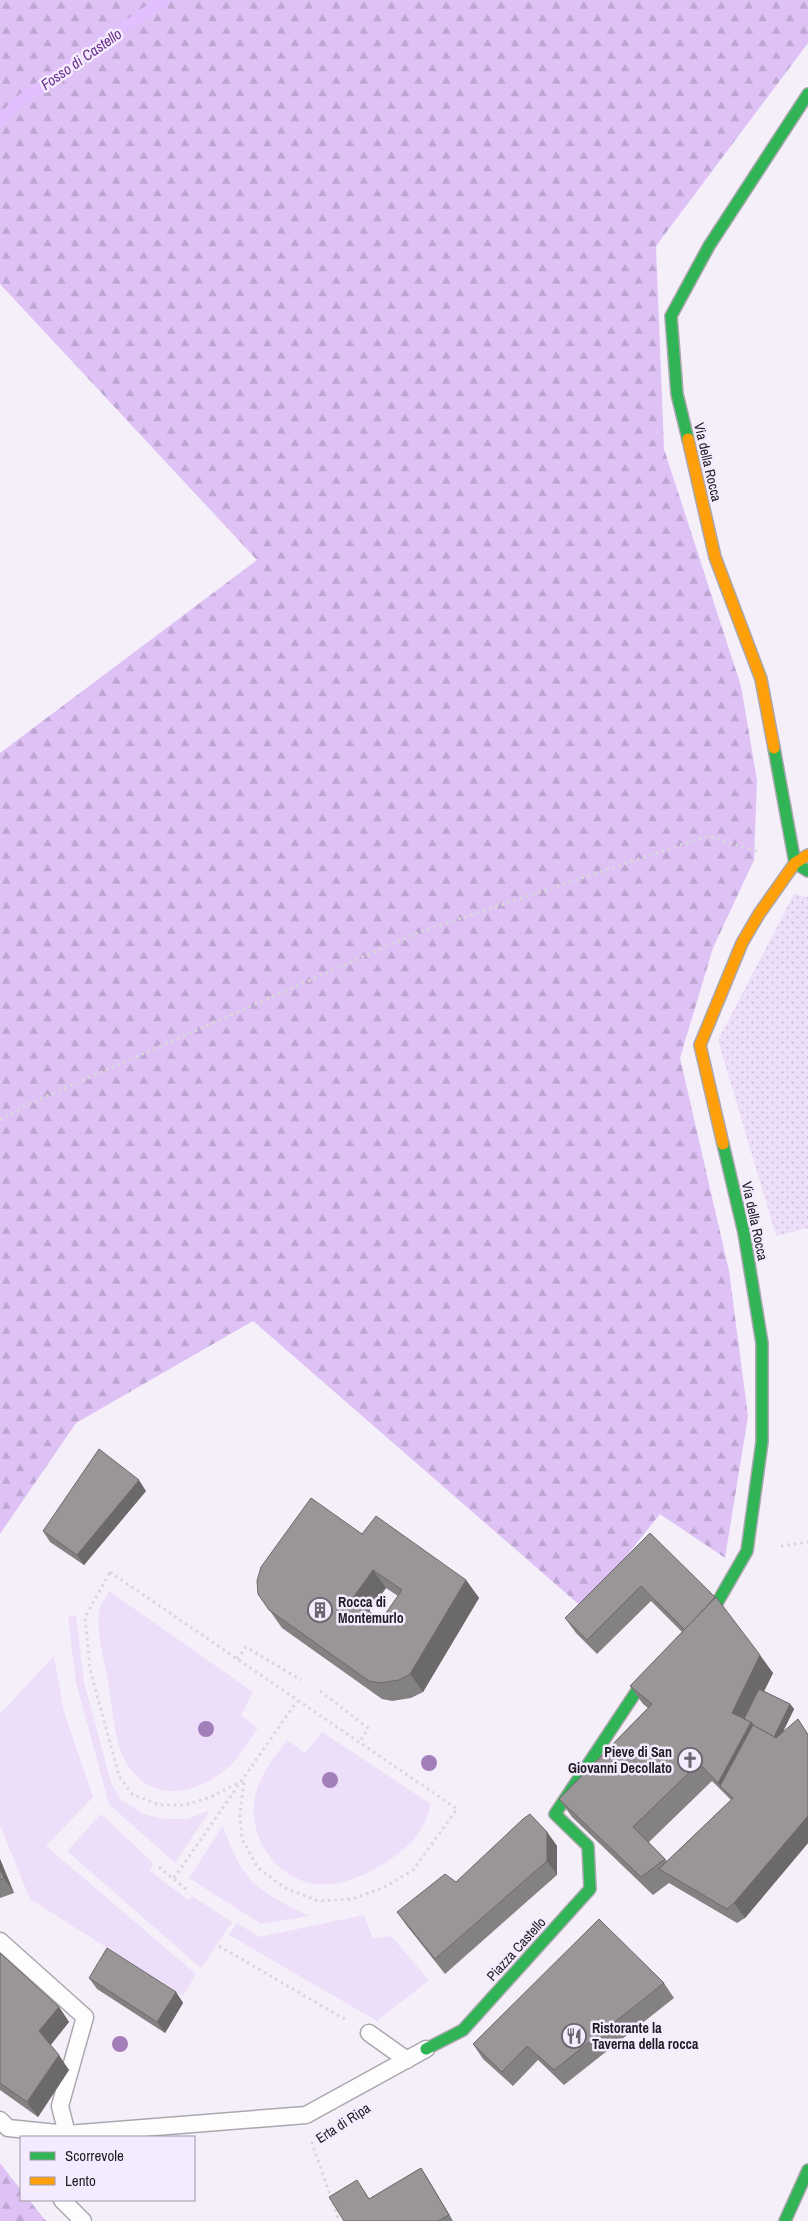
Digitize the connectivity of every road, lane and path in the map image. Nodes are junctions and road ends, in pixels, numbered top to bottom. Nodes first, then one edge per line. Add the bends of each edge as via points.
1 (808, 94) edge
2 (808, 855) edge
3 (796, 863) junction
4 (808, 871) edge
5 (0, 1120) edge
6 (717, 1603) edge
7 (669, 1658) edge
8 (237, 1659) junction
9 (301, 1680) dead end
10 (320, 1691) dead end
11 (297, 1701) junction
12 (359, 1743) junction
13 (244, 1780) junction
14 (158, 1867) dead end
15 (174, 1878) junction
16 (187, 1890) dead end
17 (0, 1941) edge
18 (219, 1946) dead end
19 (369, 2033) joint
20 (426, 2049) joint
21 (406, 2060) junction
22 (0, 2120) edge
23 (36, 2134) edge
24 (67, 2134) junction
25 (320, 2138) dead end
26 (808, 2170) edge
27 (63, 2201) edge
28 (83, 2221) edge
29 (338, 2221) edge
30 (785, 2221) edge

1 - 3 street, Via della Rocca via 709,246 672,316 677,394 715,557 761,679
2 - 3 street
3 - 4 street
3 - 5 path via 708,836 417,933 29,1104
3 - 6 street, Via della Rocca via 742,943 700,1044 744,1233 762,1343 762,1442 747,1551
7 - 20 street, Piazza Castello via 636,1692 555,1814 588,1846 590,1890 463,2030
8 - 9 path via 246,1647
8 - 11 path
8 - 13 path via 110,1572 85,1617 90,1668 119,1776 132,1794 159,1805 185,1805 211,1797
10 - 12 path via 368,1728
11 - 12 path
11 - 13 path
12 - 13 path via 457,1809 413,1870 383,1888 352,1899 318,1900 285,1888 258,1868 242,1840 240,1815
13 - 15 path
14 - 15 path
15 - 16 path
17 - 24 lane via 85,2017 60,2106
18 - 19 path
19 - 21 lane
20 - 21 lane
21 - 24 lane via 306,2115
22 - 23 lane via 8,2128
23 - 24 lane
25 - 29 path, Erta di Ripa via 312,2143
26 - 30 street
27 - 28 lane

